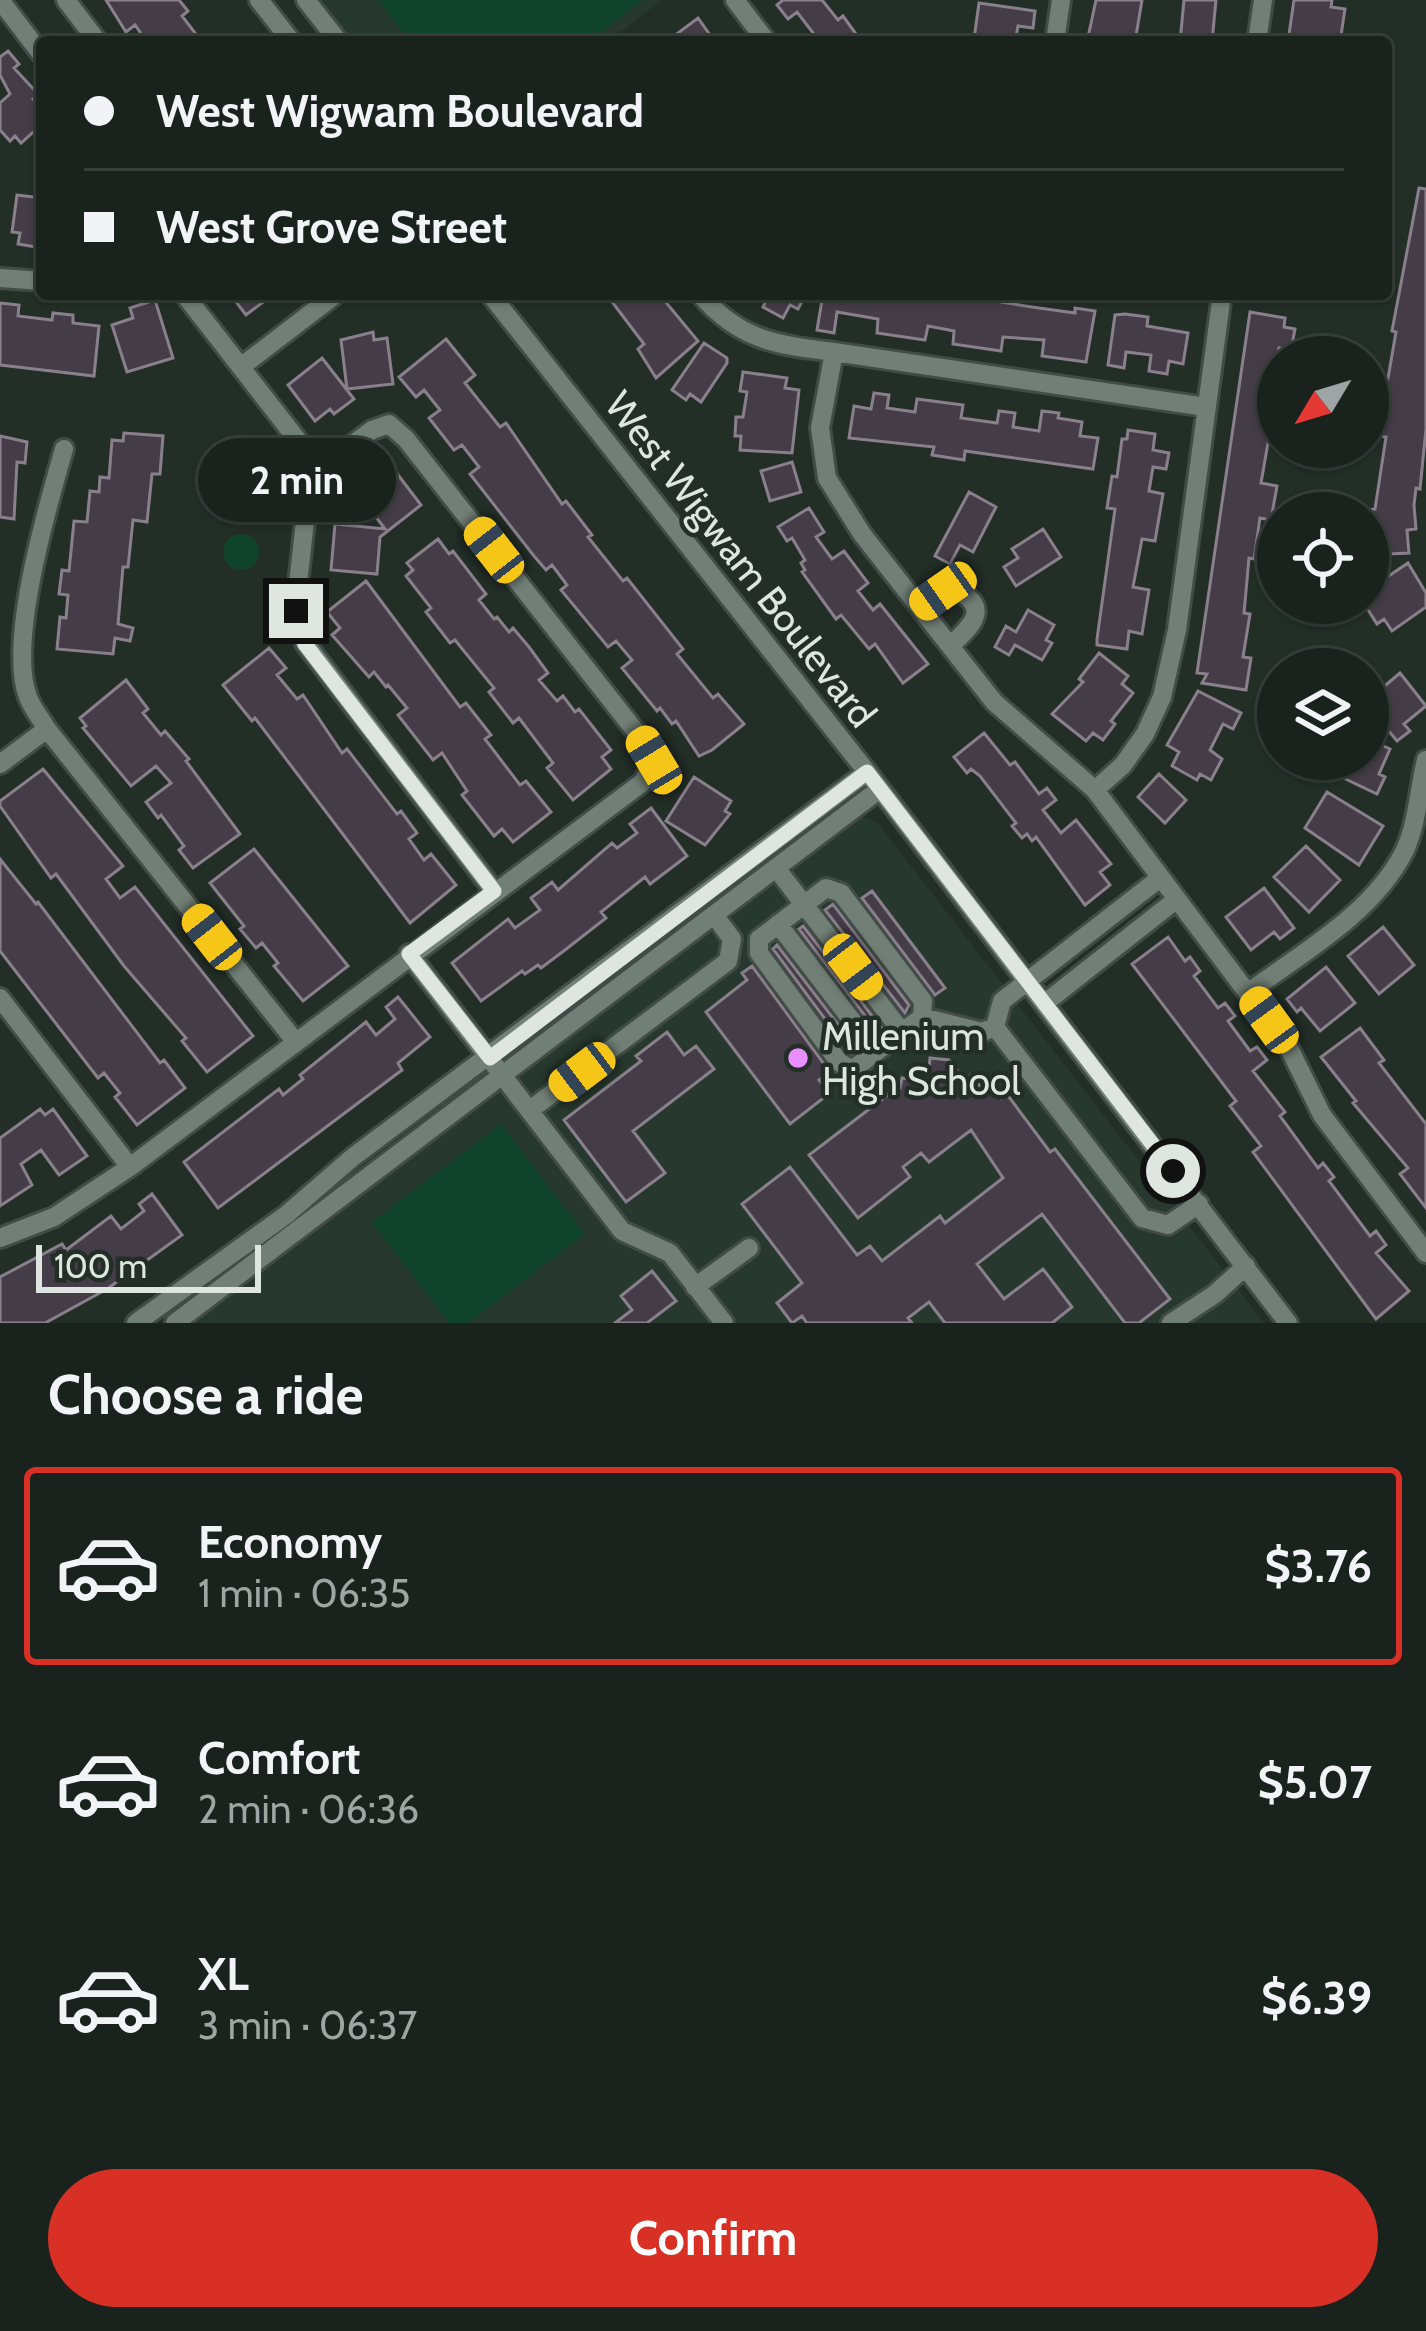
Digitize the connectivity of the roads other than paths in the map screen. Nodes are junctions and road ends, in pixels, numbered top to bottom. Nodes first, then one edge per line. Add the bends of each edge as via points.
1 (0, 0) edge
2 (66, 0) edge
3 (259, 0) edge
4 (306, 0) edge
5 (734, 0) edge
6 (1061, 0) edge
7 (1263, 0) edge
8 (93, 36) edge
9 (287, 36) edge
10 (334, 36) edge
11 (761, 36) edge
12 (1056, 36) edge
13 (1258, 36) edge
14 (36, 48) edge
15 (0, 278) edge
16 (36, 281) edge
17 (189, 300) edge
18 (327, 300) edge
19 (495, 300) edge
20 (707, 300) edge
21 (1221, 300) edge
22 (833, 352) junction
23 (242, 366) junction
24 (1206, 407) junction
25 (64, 449) dead end
26 (320, 469) junction
27 (920, 607) junction
28 (950, 646) junction
29 (47, 729) junction
30 (1426, 760) edge
31 (0, 764) edge
32 (867, 772) junction
33 (880, 789) junction
34 (1095, 790) junction
35 (776, 868) junction
36 (1160, 878) junction
37 (494, 891) junction
38 (1177, 899) junction
39 (803, 904) junction
40 (714, 915) junction
41 (778, 924) junction
42 (409, 954) junction
43 (1028, 980) junction
44 (1249, 992) junction
45 (0, 998) edge
46 (1045, 1003) junction
47 (922, 1017) junction
48 (995, 1027) junction
49 (902, 1032) junction
50 (295, 1041) junction
51 (876, 1052) junction
52 (490, 1058) junction
53 (504, 1076) junction
54 (530, 1109) junction
55 (130, 1167) junction
56 (1199, 1204) junction
57 (0, 1238) edge
58 (749, 1248) dead end
59 (1426, 1253) edge
60 (1246, 1266) junction
61 (695, 1287) junction
62 (176, 1293) junction
63 (187, 1320) edge
64 (136, 1323) edge
65 (724, 1323) edge
66 (1171, 1323) edge
67 (1288, 1323) edge

1 - 14 street
2 - 8 street
3 - 9 street
4 - 10 street
5 - 11 street
6 - 12 street
7 - 13 street
15 - 16 street
17 - 23 street
18 - 23 street
19 - 32 street, West Wigwam Boulevard
20 - 22 street via 747,335
21 - 24 street
22 - 24 street
22 - 27 street via 820,428 827,478
23 - 26 street
24 - 34 street via 1162,697 1134,749
25 - 29 street via 35,549 23,649 27,694
26 - 37 street via 307,503 296,611 305,644
26 - 37 street via 389,424 654,760 643,782
27 - 28 street
27 - 28 street via 954,589 972,600 972,626
28 - 34 street via 994,702
29 - 31 street
29 - 50 street
30 - 44 street via 1405,850 1378,890
32 - 33 street, West Wigwam Boulevard
32 - 52 street
33 - 35 street
33 - 43 street, West Wigwam Boulevard
34 - 36 street
35 - 39 street
35 - 40 street
36 - 38 street
36 - 43 street
37 - 42 street
38 - 44 street
38 - 46 street
39 - 41 street
39 - 47 street via 826,888 841,893 923,1001
39 - 49 street
40 - 53 street
40 - 54 street via 732,939 728,961
41 - 51 street
41 - 51 street via 759,939 759,953 839,1062 852,1070
42 - 50 street
42 - 52 street
43 - 46 street, West Wigwam Boulevard
43 - 48 street via 1002,1001
44 - 59 street via 1322,1115
45 - 55 street
46 - 56 street, West Wigwam Boulevard
47 - 48 street via 982,1032
47 - 49 street
48 - 56 street via 1142,1218 1168,1225
49 - 51 street
50 - 55 street
52 - 53 street
52 - 62 street
53 - 54 street
53 - 63 street
54 - 61 street via 622,1231 670,1253
55 - 57 street via 54,1216
56 - 60 street, West Wigwam Boulevard
58 - 61 street
60 - 66 street
60 - 67 street, West Wigwam Boulevard
61 - 65 street
62 - 63 street
62 - 64 street

